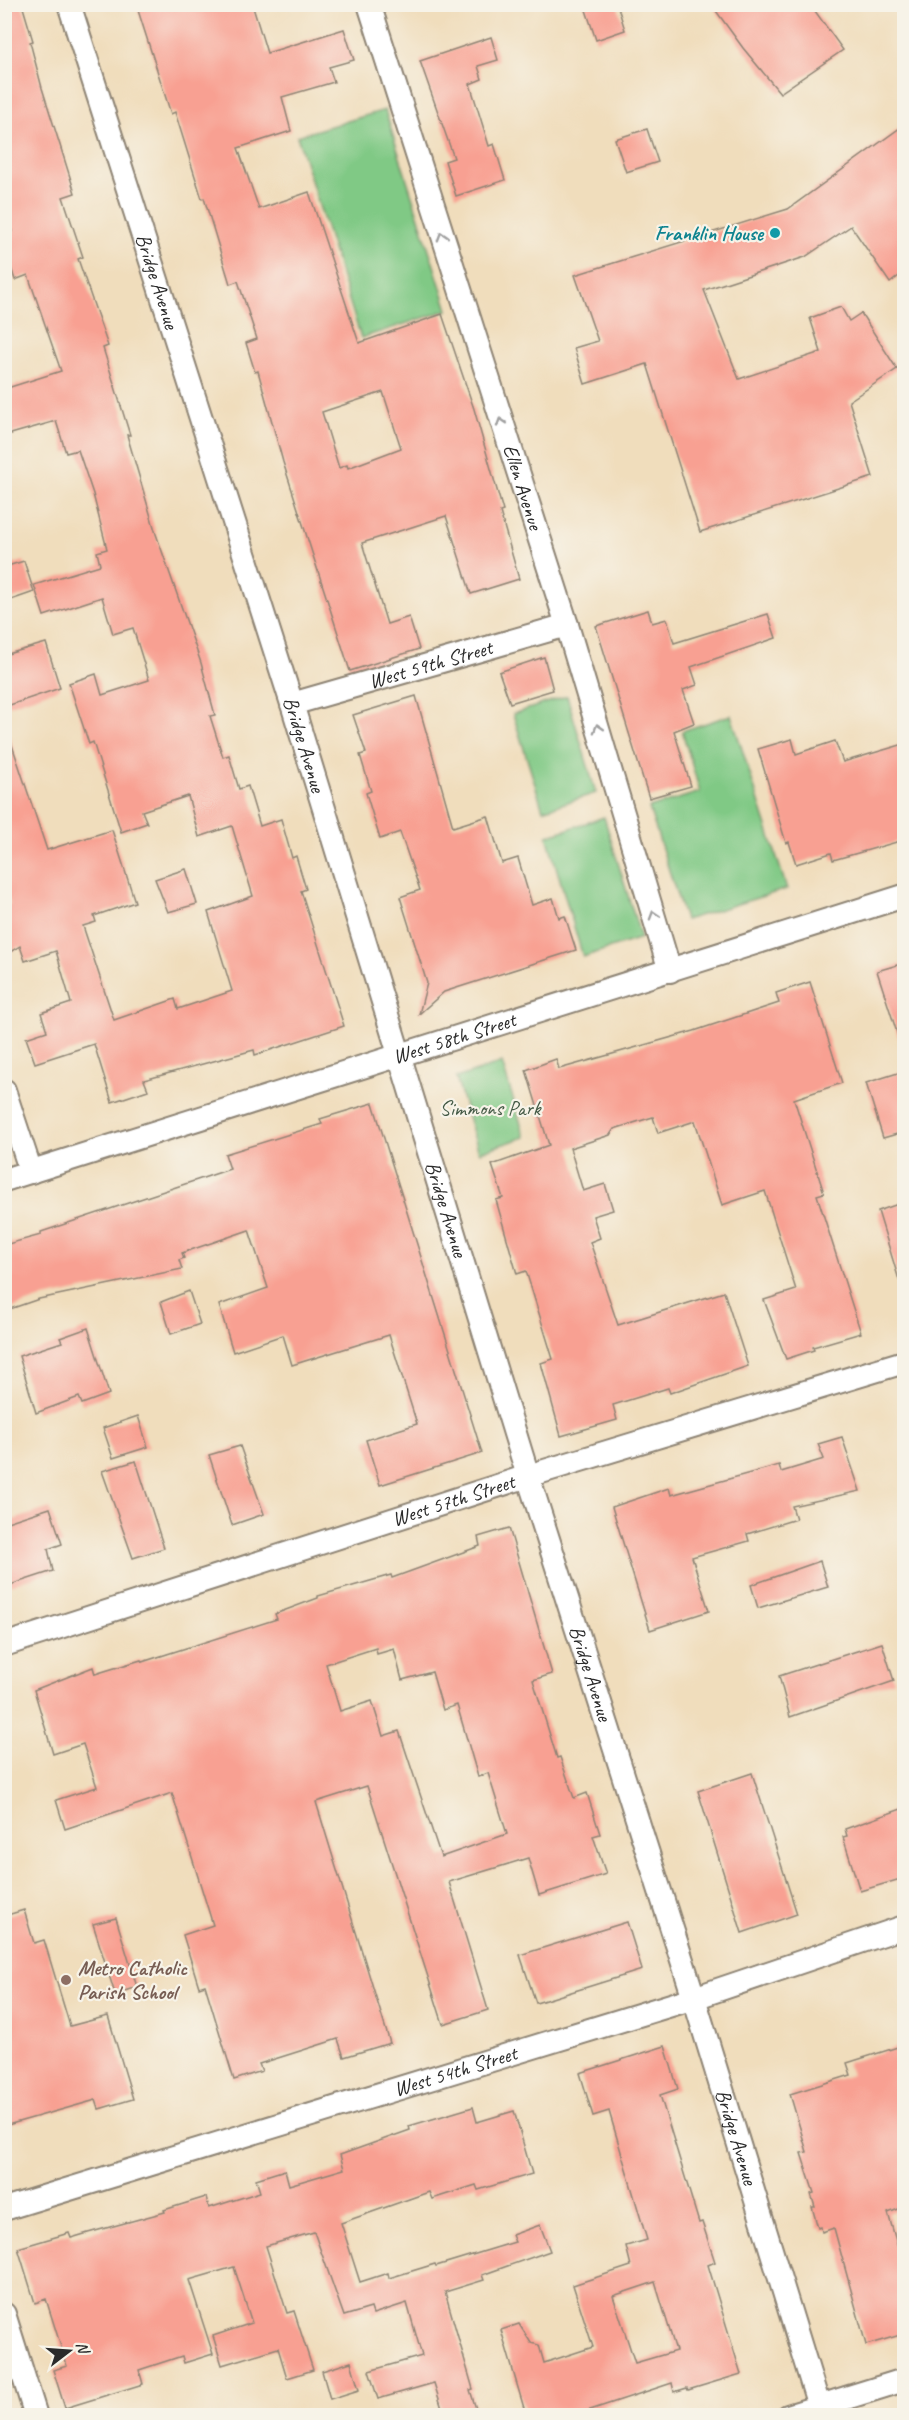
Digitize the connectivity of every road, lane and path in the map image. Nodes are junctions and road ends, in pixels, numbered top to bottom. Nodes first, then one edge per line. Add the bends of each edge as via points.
1 (69, 4) edge
2 (369, 4) edge
3 (567, 625) junction
4 (292, 704) junction
5 (904, 896) edge
6 (670, 971) junction
7 (399, 1054) junction
8 (4, 1090) edge
9 (31, 1172) junction
10 (4, 1180) edge
11 (904, 1362) edge
12 (528, 1476) junction
13 (4, 1645) edge
14 (904, 1927) edge
15 (694, 1998) junction
16 (4, 2209) edge
17 (4, 2314) edge
18 (904, 2380) edge
19 (820, 2411) edge
20 (36, 2415) edge
21 (788, 2415) edge

1 - 4 street, Bridge Avenue
3 -> 2 street, Ellen Avenue
3 - 4 street, West 59th Street
6 -> 3 street, Ellen Avenue
4 - 7 street, Bridge Avenue
5 - 6 street, West 58th Street
6 - 7 street, West 58th Street
7 - 9 street, West 58th Street
7 - 12 street, Bridge Avenue
8 - 9 street
9 - 10 street, West 58th Street
11 - 12 street, West 57th Street
12 - 13 street, West 57th Street
12 - 15 street, Bridge Avenue
14 - 15 street, West 54th Street
15 - 16 street, West 54th Street
15 - 19 street, Bridge Avenue
17 - 20 street
18 - 19 street
19 - 21 street

